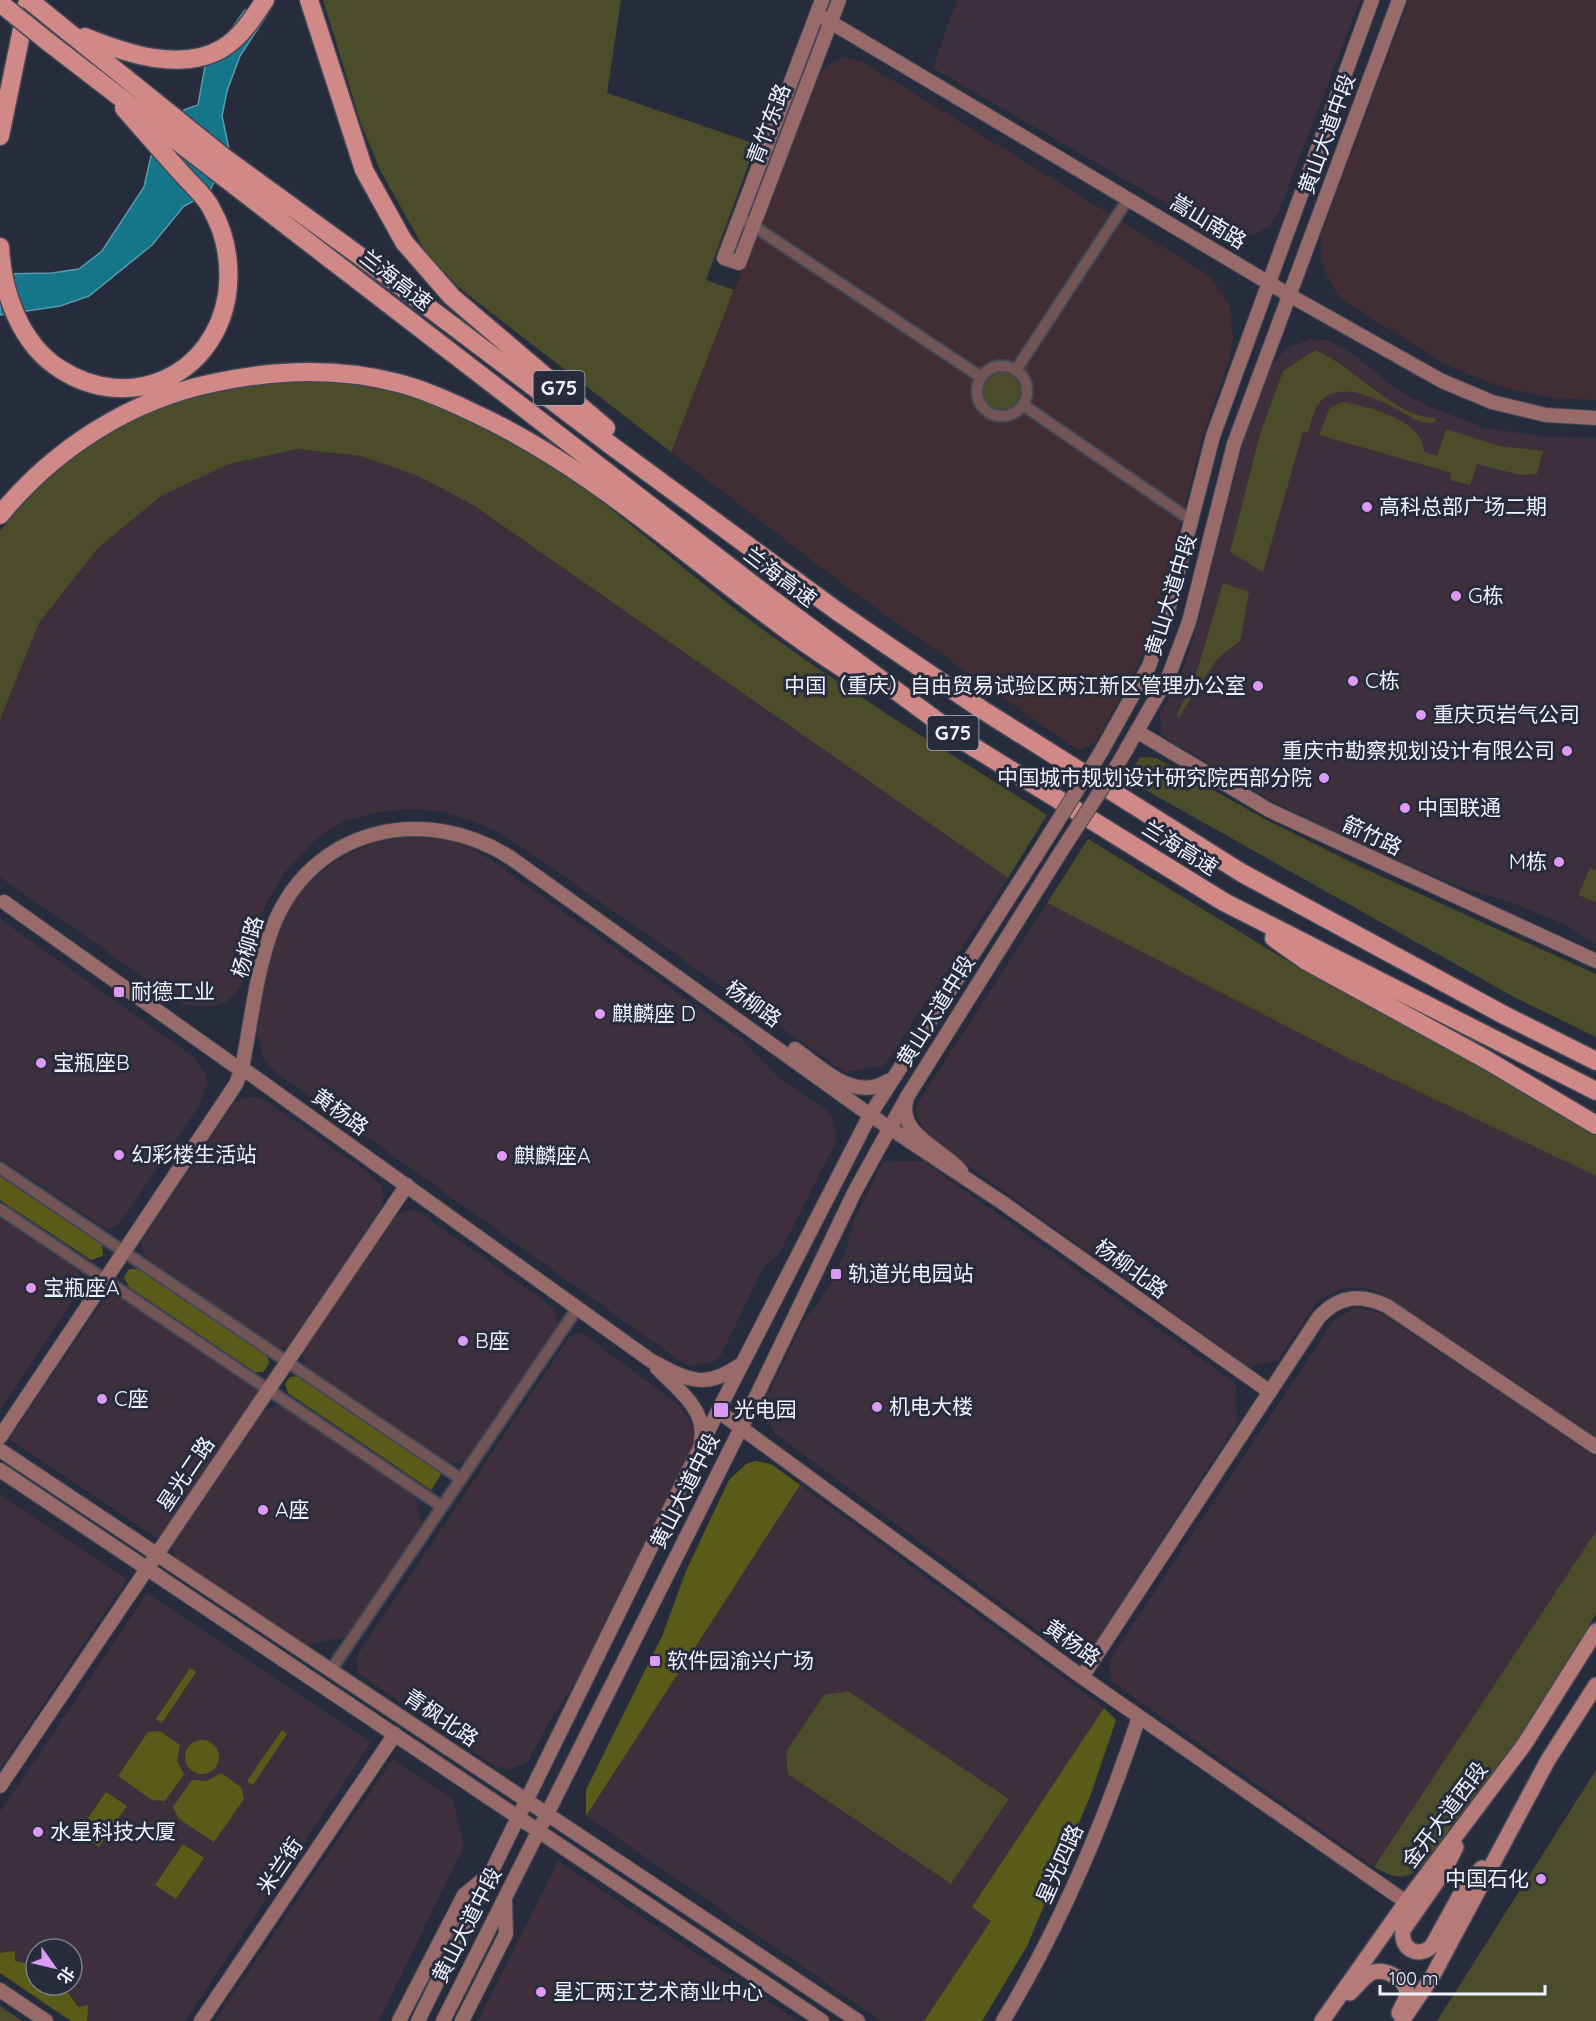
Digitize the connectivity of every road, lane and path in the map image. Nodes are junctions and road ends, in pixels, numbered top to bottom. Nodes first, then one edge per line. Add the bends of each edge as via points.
1 (4, 0) edge
2 (265, 0) edge
3 (309, 0) edge
4 (822, 0) edge
5 (839, 0) edge
6 (1372, 0) edge
7 (1399, 0) edge
8 (0, 3) edge
9 (29, 4) edge
10 (817, 14) junction
11 (0, 17) edge
12 (831, 22) junction
13 (66, 30) junction
14 (95, 76) junction
15 (0, 136) edge
16 (1128, 199) junction
17 (740, 217) junction
18 (753, 226) junction
19 (0, 247) edge
20 (1270, 283) junction
21 (1289, 295) junction
22 (1016, 370) junction
23 (981, 377) junction
24 (1023, 405) junction
25 (1596, 418) edge
26 (0, 515) edge
27 (1191, 520) junction
28 (722, 526) junction
29 (1138, 732) junction
30 (967, 743) junction
31 (2, 902) edge
32 (1224, 902) junction
33 (1596, 961) edge
34 (1596, 1061) edge
35 (238, 1064) junction
36 (890, 1080) junction
37 (1596, 1092) edge
38 (907, 1097) junction
39 (870, 1115) junction
40 (1596, 1125) edge
41 (889, 1128) junction
42 (0, 1168) edge
43 (968, 1179) junction
44 (407, 1185) junction
45 (0, 1209) edge
46 (121, 1249) junction
47 (102, 1277) junction
48 (578, 1307) junction
49 (650, 1360) junction
50 (288, 1362) junction
51 (742, 1364) junction
52 (270, 1389) junction
53 (1270, 1392) junction
54 (718, 1411) junction
55 (0, 1422) edge
56 (741, 1428) junction
57 (0, 1437) edge
58 (1596, 1447) edge
59 (700, 1448) junction
60 (0, 1450) edge
61 (0, 1470) edge
62 (461, 1479) junction
63 (441, 1506) junction
64 (157, 1555) junction
65 (147, 1569) junction
66 (1596, 1631) edge
67 (331, 1670) junction
68 (1082, 1677) junction
69 (1596, 1685) edge
70 (1139, 1717) junction
71 (395, 1734) junction
72 (0, 1786) edge
73 (527, 1800) junction
74 (546, 1813) junction
75 (519, 1816) junction
76 (1470, 1817) junction
77 (538, 1829) junction
78 (1499, 1849) junction
79 (492, 1872) junction
80 (505, 1898) junction
81 (1406, 1902) junction
82 (0, 1990) edge
83 (1325, 2018) edge
84 (46, 2021) edge
85 (201, 2021) edge
86 (399, 2021) edge
87 (418, 2021) edge
88 (443, 2021) edge
89 (462, 2021) edge
90 (822, 2021) edge
91 (858, 2021) edge
92 (1003, 2021) edge
93 (1396, 2021) edge
94 (1402, 2021) edge

1 - 11 highway
2 - 13 highway via 247,27 222,49 190,59 162,59 121,51
3 - 28 highway, G75 via 364,170 404,242 452,297
4 - 10 street, 青竹东路
5 - 12 street, 青竹东路
6 - 20 street, 黄山大道中段
7 - 21 street, 黄山大道中段
8 - 14 highway, 兰海高速, bridge
9 - 13 highway, bridge
9 - 15 highway
10 - 12 street, 嵩山南路
10 - 17 street, 青竹东路
12 - 16 street, 嵩山南路
12 - 18 street, 青竹东路
13 - 28 highway via 225,158
14 - 19 highway via 211,206 224,238 231,270 223,317 206,350 182,371 151,385 120,388 89,382 60,369 25,332 11,305 1,277
14 - 30 highway, 兰海高速 / G75 via 773,600
16 - 20 street, 嵩山南路
16 - 22 street
17 - 18 street
17 - 18 street, 青竹东路 via 724,258 739,263
18 - 23 street
20 - 21 street, 嵩山南路
20 - 27 street, 黄山大道中段 via 1213,436
21 - 25 street, 嵩山南路 via 1442,381 1492,402 1546,415
21 - 29 street, 黄山大道中段 via 1234,444 1189,622 1169,675
22 - 23 street via 1009,366 994,367
22 - 24 street via 1028,389
23 - 24 street via 980,402 993,414 1010,415
24 - 27 street
26 - 30 highway via 49,465 88,434 137,408 190,388 292,371 397,382 507,428 555,456 764,615 854,676
27 - 36 street, 黄山大道中段, bridge via 1166,618 1149,666 1046,840
28 - 34 highway, 兰海高速 / G75 via 837,611 981,709 1242,873
29 - 33 street, 箭竹路 via 1269,810
29 - 38 street, 黄山大道中段, bridge
30 - 32 highway, 兰海高速 / G75
31 - 35 street, 黄杨路
32 - 37 highway, 兰海高速 / G75
32 - 40 highway via 1305,960
35 - 36 street, 杨柳路 via 259,945 285,886 298,870 333,842 372,826 411,819 463,826 499,842 840,1081 864,1089
35 - 39 street, 杨柳路 via 272,928 292,891 320,862 354,841 392,829 428,828 460,833 495,848
35 - 44 street, 黄杨路
35 - 46 street, 杨柳路 via 229,1097
36 - 39 street, 黄山大道中段
38 - 41 street, 黄山大道中段
38 - 43 street via 904,1114 909,1126 950,1158
39 - 41 street, 杨柳路
39 - 51 street, 黄山大道中段
41 - 43 street, 杨柳路
41 - 56 street, 黄山大道中段
42 - 46 street
43 - 53 street, 杨柳北路
44 - 48 street, 黄杨路
44 - 50 street, 星光二路
45 - 47 street
46 - 47 street, 杨柳路
46 - 50 street
47 - 52 street
47 - 55 street, 杨柳路
47 - 57 street, 杨柳路
48 - 49 street, 黄杨路
48 - 62 street
49 - 51 street via 698,1381 723,1376
49 - 59 street via 698,1413 702,1427
50 - 52 street, 星光二路
50 - 62 street
51 - 54 street, 黄山大道中段
52 - 63 street
52 - 64 street, 星光二路
53 - 58 street via 1329,1307 1341,1299 1372,1299
53 - 68 street
54 - 56 street, 黄杨路
54 - 59 street, 黄山大道中段
56 - 68 street, 黄杨路
56 - 74 street, 黄山大道中段
59 - 73 street, 黄山大道中段
60 - 64 street, 青枫北路
61 - 65 street, 青枫北路
62 - 63 street
63 - 67 street
64 - 65 street, 星光二路
64 - 67 street, 青枫北路
65 - 71 street, 青枫北路
65 - 72 street, 星光二路
66 - 76 main road, 金开大道西段 via 1524,1745
67 - 73 street, 青枫北路
68 - 70 street, 黄杨路
69 - 78 main road via 1548,1760
70 - 81 street, 黄杨路
70 - 92 street, 星光四路 via 1112,1801 1046,1946
71 - 75 street, 青枫北路
71 - 85 street, 米兰街
73 - 74 street, 青枫北路
73 - 75 street, 黄山大道中段
74 - 77 street, 黄山大道中段
74 - 91 street, 青枫北路
75 - 77 street, 青枫北路
75 - 79 street, 黄山大道中段
76 - 78 main road via 1443,1873 1403,1930 1401,1940 1406,1947 1416,1953 1432,1946 1466,1887
76 - 81 main road, 金开大道西段
77 - 80 street, 黄山大道中段
77 - 90 street, 青枫北路
78 - 94 main road via 1432,1977
79 - 86 street via 464,1895
79 - 87 street, 黄山大道中段
80 - 88 street, 黄山大道中段
80 - 89 street via 506,1934
81 - 83 main road, 金开大道西段
82 - 84 street
83 - 93 main road via 1371,1973 1380,1971 1405,1986 1407,1995

